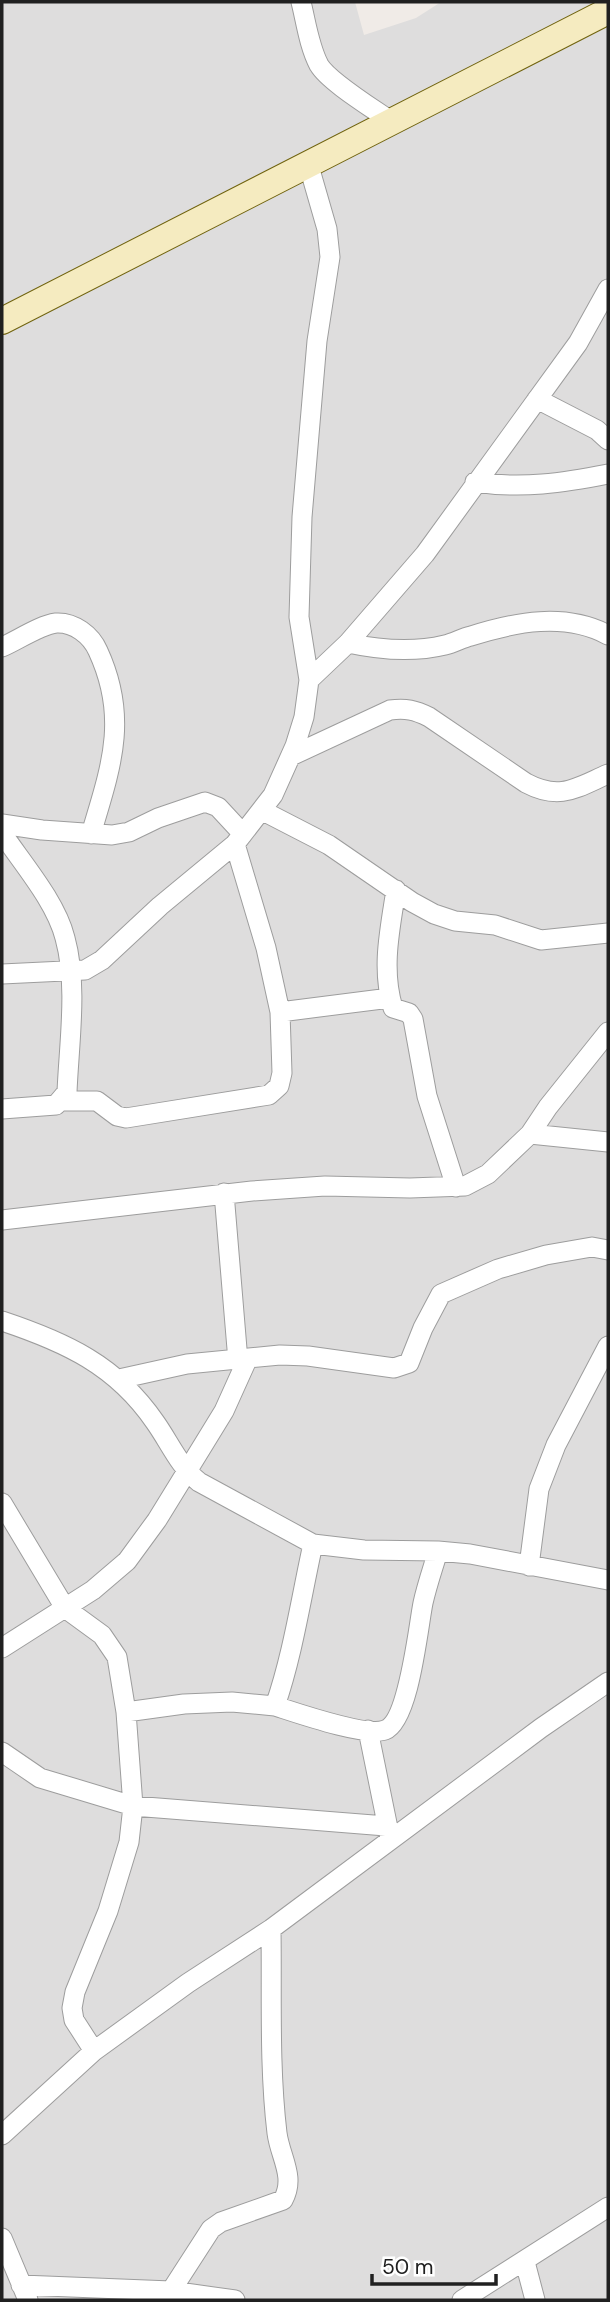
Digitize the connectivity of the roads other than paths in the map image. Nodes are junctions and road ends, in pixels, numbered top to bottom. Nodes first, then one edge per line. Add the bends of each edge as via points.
1 (301, 2) edge
2 (608, 11) edge
3 (392, 122) junction
4 (308, 163) junction
5 (608, 289) edge
6 (2, 321) edge
7 (537, 399) junction
8 (608, 440) edge
9 (608, 474) edge
10 (475, 482) junction
11 (608, 635) edge
12 (348, 643) junction
13 (2, 647) edge
14 (309, 680) junction
15 (291, 756) junction
16 (608, 774) edge
17 (263, 811) junction
18 (2, 824) edge
19 (2, 833) edge
20 (91, 834) junction
21 (239, 839) junction
22 (396, 890) junction
23 (608, 933) edge
24 (71, 971) junction
25 (2, 974) edge
26 (390, 998) junction
27 (280, 1012) junction
28 (608, 1032) edge
29 (62, 1101) junction
30 (2, 1110) edge
31 (530, 1133) junction
32 (608, 1142) edge
33 (456, 1187) junction
34 (224, 1194) junction
35 (2, 1220) edge
36 (608, 1250) edge
37 (2, 1321) edge
38 (608, 1346) edge
39 (243, 1360) junction
40 (120, 1379) junction
41 (186, 1471) junction
42 (2, 1503) edge
43 (313, 1544) junction
44 (438, 1551) junction
45 (529, 1566) junction
46 (608, 1580) edge
47 (65, 1608) junction
48 (2, 1648) edge
49 (608, 1682) edge
50 (275, 1706) junction
51 (126, 1712) junction
52 (368, 1730) junction
53 (2, 1752) edge
54 (133, 1806) junction
55 (388, 1833) junction
56 (271, 1929) junction
57 (94, 2050) junction
58 (2, 2135) edge
59 (608, 2207) edge
60 (2, 2238) edge
61 (525, 2262) junction
62 (170, 2291) junction
63 (25, 2293) edge
64 (235, 2300) edge
65 (462, 2300) edge
66 (536, 2300) edge

1 - 3 street via 320,67
2 - 3 main road
3 - 4 main road
4 - 6 main road
4 - 14 street via 330,257 317,341 302,517 299,617
5 - 7 street via 578,343
7 - 8 street
7 - 10 street
9 - 10 street via 553,485
10 - 12 street via 425,554
11 - 12 street via 577,623 549,620 408,650
12 - 14 street
13 - 20 street via 57,623 81,630 96,645 116,705 114,744
14 - 15 street via 304,717
15 - 16 street via 402,708 429,717 541,791 563,793
15 - 17 street
17 - 21 street
17 - 22 street via 329,845
18 - 20 street
19 - 24 street via 51,906 65,936
20 - 21 street via 129,832 205,802 218,807
21 - 24 street via 102,960 85,970
21 - 27 street
22 - 23 street via 434,914 495,925 541,940
22 - 26 street via 388,947
24 - 25 street
24 - 29 street via 67,1092
26 - 27 street
26 - 33 street via 393,1008 413,1019 427,1096
27 - 29 street via 282,1073 279,1086 269,1095 126,1118 97,1101
28 - 31 street
29 - 30 street
31 - 32 street
31 - 33 street via 488,1174
33 - 34 street via 326,1185
34 - 35 street
34 - 39 street
36 - 39 street via 592,1247 546,1255 498,1269 441,1294 409,1363 402,1367 308,1356
37 - 40 street via 48,1336
38 - 45 street via 555,1445 539,1489
39 - 40 street via 187,1364
39 - 41 street via 224,1411
40 - 41 street via 155,1421
41 - 43 street
41 - 47 street via 127,1561
42 - 47 street
43 - 44 street
43 - 50 street
44 - 45 street
44 - 52 street via 412,1674 398,1716 393,1726 383,1731
45 - 46 street
47 - 48 street
47 - 51 street via 102,1635 117,1657
49 - 55 street
50 - 51 street via 232,1702
50 - 52 street
51 - 54 street
52 - 55 street
53 - 54 street via 40,1778
54 - 55 street
54 - 57 street via 126,1854 72,2008 74,2020
55 - 56 street
56 - 57 street
56 - 62 street via 273,2101 288,2191 283,2200 211,2229
57 - 58 street
59 - 61 street
60 - 63 street
61 - 65 street
61 - 66 street
62 - 63 street
62 - 64 street

